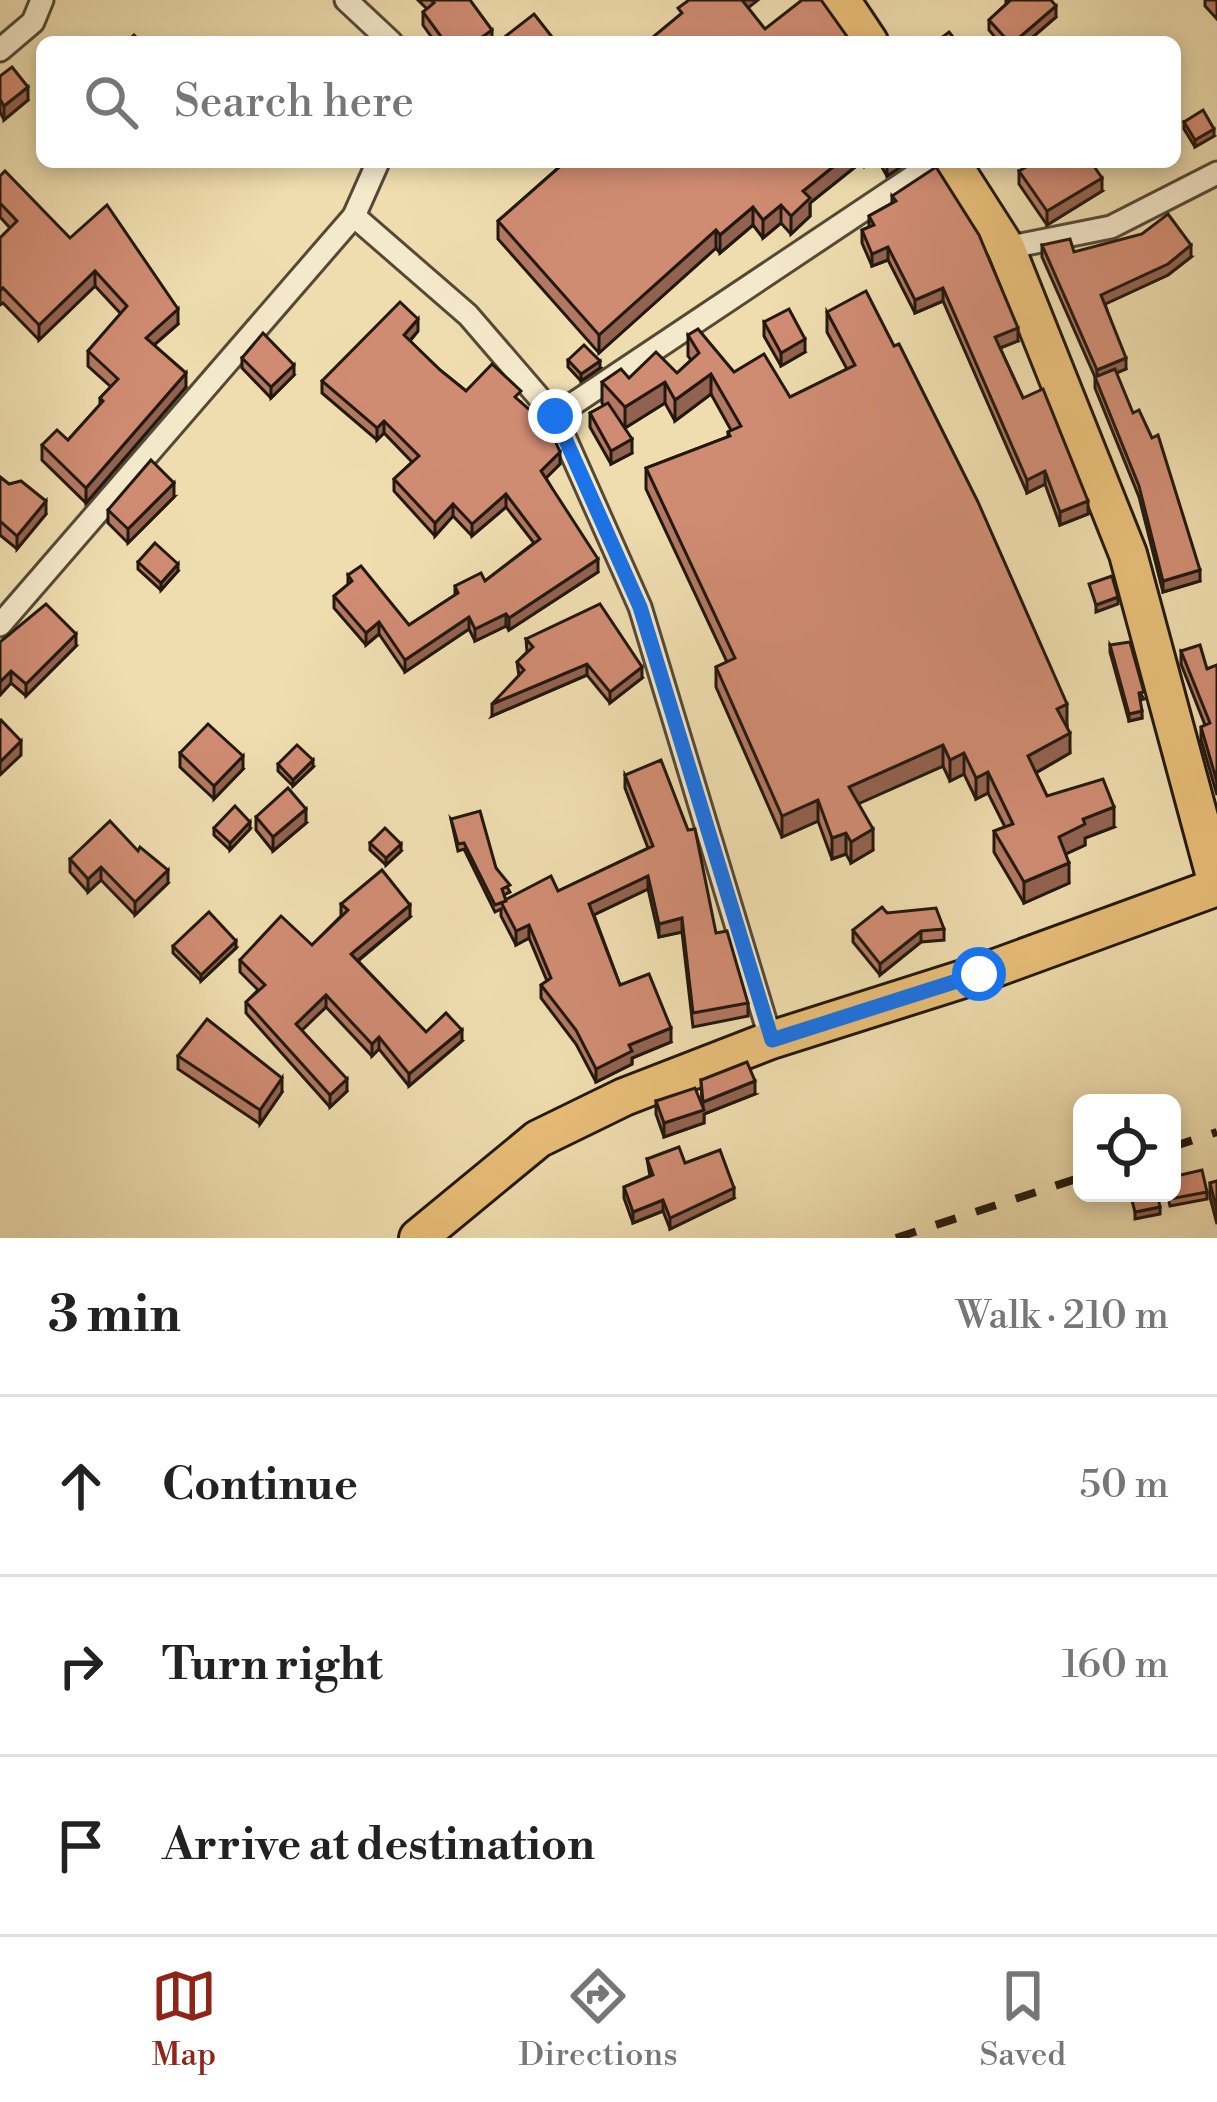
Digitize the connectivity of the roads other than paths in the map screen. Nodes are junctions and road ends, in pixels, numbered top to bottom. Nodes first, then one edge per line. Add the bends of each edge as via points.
1 (42, 0) edge
2 (346, 0) edge
3 (841, 0) edge
4 (385, 36) edge
5 (865, 36) edge
6 (0, 50) edge
7 (375, 168) edge
8 (925, 168) edge
9 (955, 168) edge
10 (1217, 173) edge
11 (354, 216) junction
12 (1006, 248) junction
13 (555, 416) junction
14 (0, 625) edge
15 (1217, 886) edge
16 (772, 1040) junction
17 (418, 1238) edge

1 - 6 street via 33,22
2 - 4 street
3 - 5 main road
7 - 11 street
8 - 13 street
9 - 12 main road
10 - 12 street via 1111,226
11 - 13 street via 468,315
11 - 14 street
12 - 15 main road via 1128,554
13 - 16 street via 640,607
15 - 16 main road
16 - 17 main road via 538,1139

